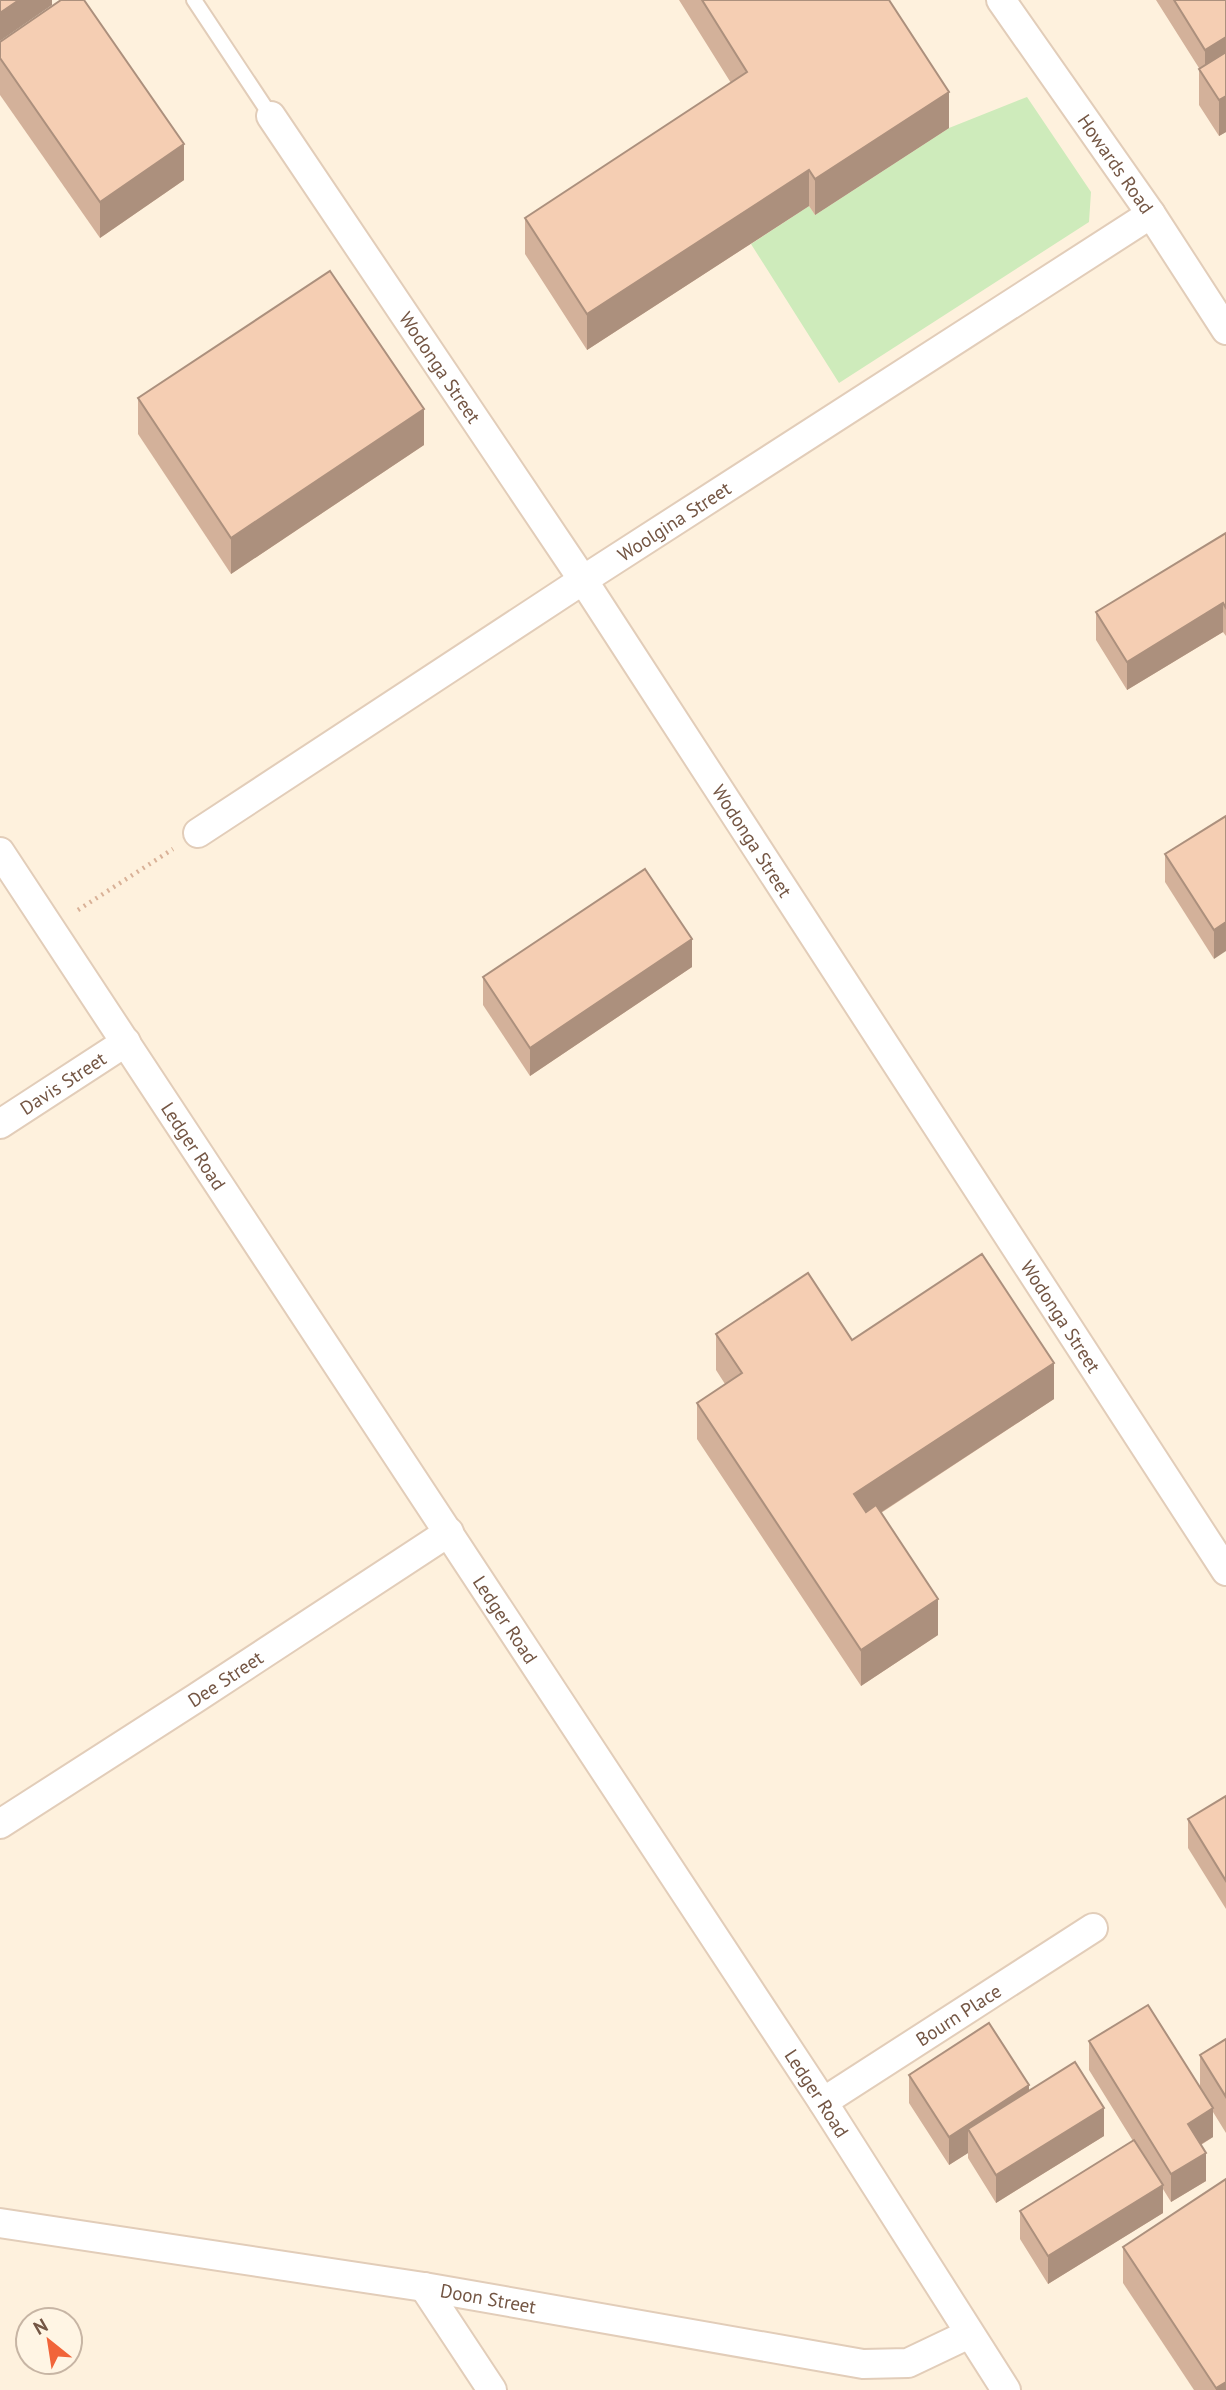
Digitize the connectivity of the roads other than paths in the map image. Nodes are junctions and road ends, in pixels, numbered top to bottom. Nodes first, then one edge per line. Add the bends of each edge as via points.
1 (194, 0) edge
2 (1001, 0) edge
3 (271, 116) joint
4 (1151, 214) junction
5 (1226, 330) edge
6 (583, 580) junction
7 (201, 831) road end
8 (0, 852) edge
9 (126, 1042) junction
10 (0, 1124) edge
11 (449, 1532) junction
12 (1226, 1571) edge
13 (0, 1824) edge
14 (1093, 1928) dead end
15 (823, 2102) junction
16 (0, 2223) edge
17 (424, 2287) junction
18 (969, 2334) junction
19 (492, 2390) edge
20 (1006, 2390) edge

1 - 3 lane
2 - 4 street, Howards Road
3 - 6 street, Wodonga Street
4 - 5 street, Howards Road
4 - 6 street, Woolgina Street
6 - 7 street, Woolgina Street
6 - 12 street, Wodonga Street
8 - 9 street, Ledger Road
9 - 10 street, Davis Street
9 - 11 street, Ledger Road
11 - 13 street, Dee Street
11 - 15 street, Ledger Road
14 - 15 street, Bourn Place
15 - 18 street, Ledger Road
16 - 17 street, Doon Street
17 - 18 street, Doon Street via 863,2364 908,2363
17 - 19 street
18 - 20 street, Ledger Road

